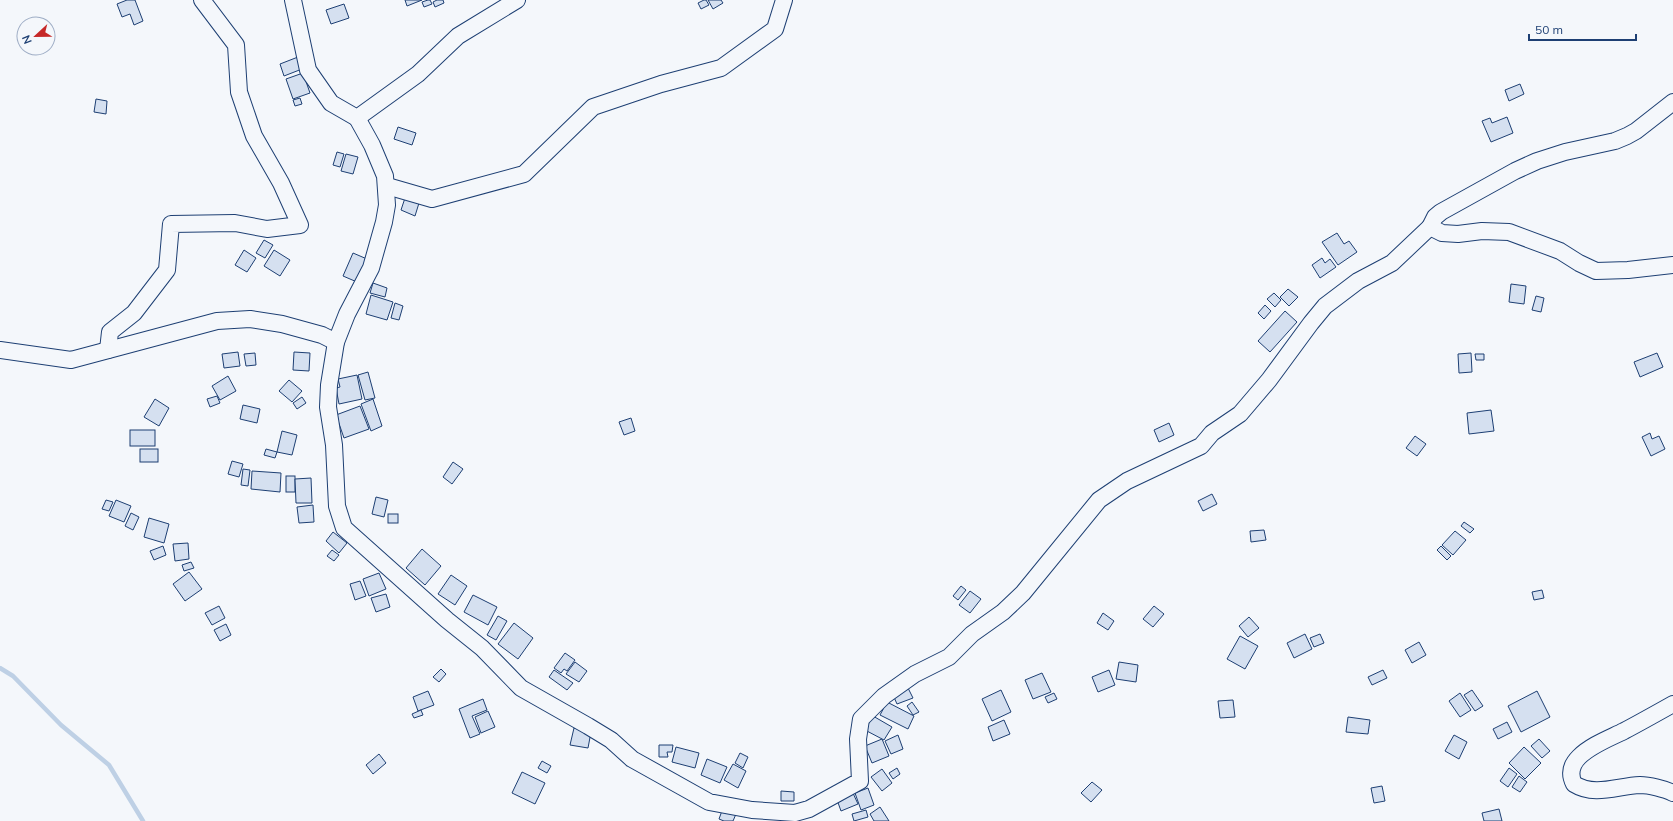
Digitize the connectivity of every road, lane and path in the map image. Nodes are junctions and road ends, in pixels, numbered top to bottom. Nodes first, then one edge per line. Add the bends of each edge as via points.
1 (202, 0) edge
2 (293, 0) edge
3 (517, 0) edge
4 (784, 0) edge
5 (1673, 102) edge
6 (357, 118) junction
7 (387, 186) junction
8 (1430, 227) junction
9 (1673, 265) edge
10 (336, 342) junction
11 (0, 350) edge
12 (108, 350) junction
13 (1673, 704) edge
14 (1673, 794) edge

1 - 12 street via 236,45 238,92 254,136 281,183 300,225 267,229 235,223 171,224 167,270 134,313 110,332
2 - 6 street via 308,70 331,102
3 - 6 street via 458,36 418,74
4 - 7 street via 775,29 722,68 661,84 593,107 524,174 432,199
5 - 8 street via 1627,136 1564,152 1515,171 1441,212
6 - 7 street via 379,158
7 - 10 street via 387,205 376,253
8 - 9 street via 1442,233 1509,232 1560,251 1596,271
8 - 10 street via 1392,263 1358,281 1325,306 1240,414 1212,433 1202,446 1127,481 1099,500 1023,593 1003,612 972,634 948,657 915,674 884,696 861,719 858,739 860,781 809,809 795,813 764,812 714,804 632,758 611,740 521,688 482,648 344,528 337,506 334,445 328,407
10 - 12 street via 322,335 282,324 250,319 217,321
11 - 12 street via 71,360
13 - 14 street via 1596,745 1579,757 1570,774 1574,784 1586,790 1604,791 1641,785

